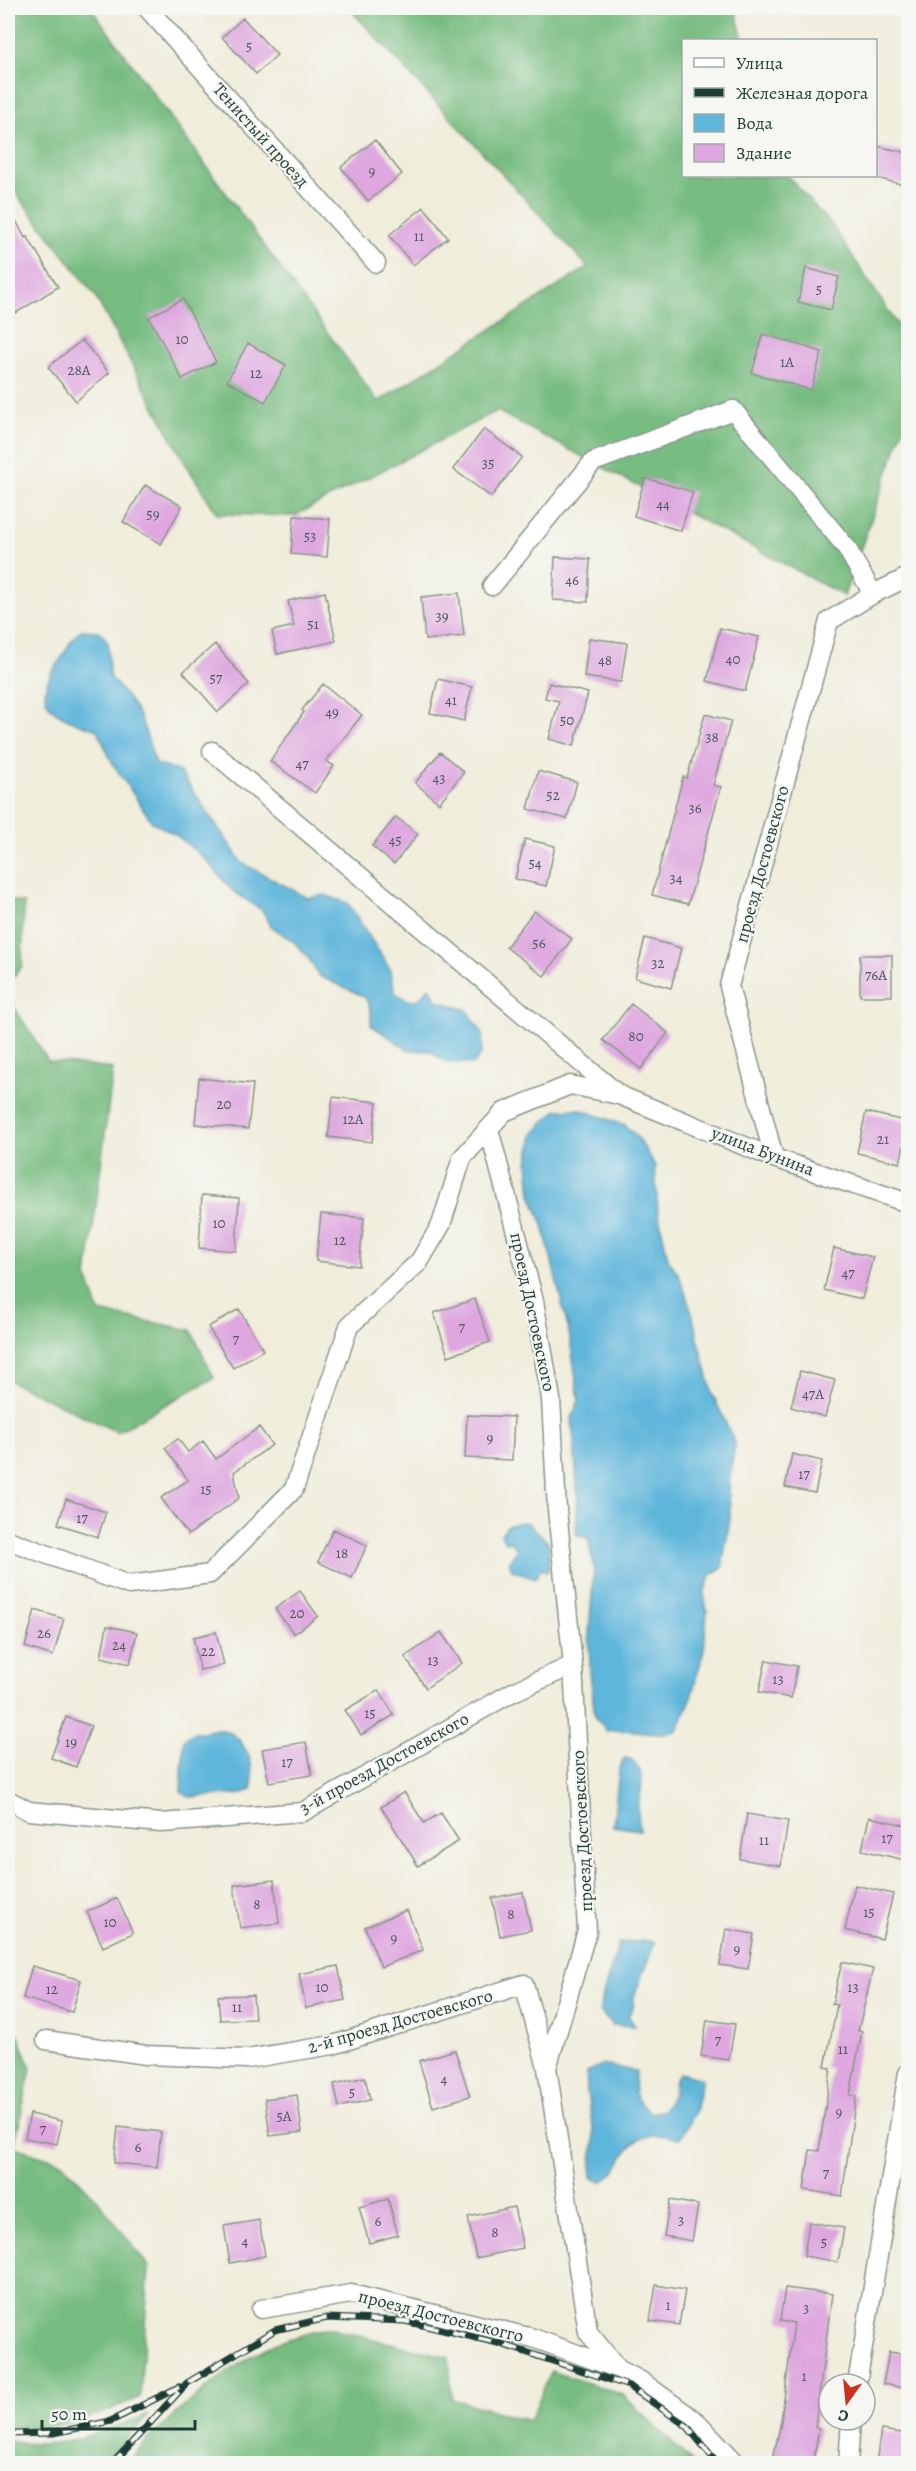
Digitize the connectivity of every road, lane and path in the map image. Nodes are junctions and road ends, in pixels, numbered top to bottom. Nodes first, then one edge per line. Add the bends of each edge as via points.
1 (147, 8) edge
2 (376, 263) dead end
3 (909, 577) edge
4 (492, 586) dead end
5 (873, 594) junction
6 (212, 751) dead end
7 (620, 1095) junction
8 (489, 1129) junction
9 (774, 1158) junction
10 (909, 1203) edge
11 (8, 1540) edge
12 (573, 1665) junction
13 (8, 1800) edge
14 (46, 2040) dead end
15 (547, 2068) junction
16 (909, 2073) edge
17 (261, 2309) dead end
18 (618, 2369) junction
19 (859, 2372) edge
20 (850, 2432) edge
21 (737, 2463) edge
22 (848, 2463) edge

1 - 2 street, Тенистый проезд
3 - 5 street, проезд Достоевского
4 - 5 street via 593,462 733,410 846,547
5 - 9 street, проезд Достоевского via 829,621 729,986
6 - 7 street
7 - 8 street via 570,1085 504,1112
7 - 9 street, улица Бунина
8 - 11 street via 462,1158 441,1225 419,1262 349,1326 294,1489 210,1574 129,1585
8 - 12 street, проезд Достоевского via 534,1301 551,1399 557,1510
9 - 10 street, улица Бунина
12 - 13 street, 3-й проезд Достоевского via 512,1693 303,1812 161,1823 29,1811
12 - 15 street, проезд Достоевского via 587,1931
14 - 15 street, 2-й проезд Достоевского via 146,2055 247,2059 333,2045 524,1984
15 - 18 street, проезд Достоевского via 588,2332
16 - 19 street
17 - 18 street, проезд Достоевскогго via 351,2294 533,2338
18 - 21 street, проезд Достоевского via 642,2380 698,2422
20 - 22 street

